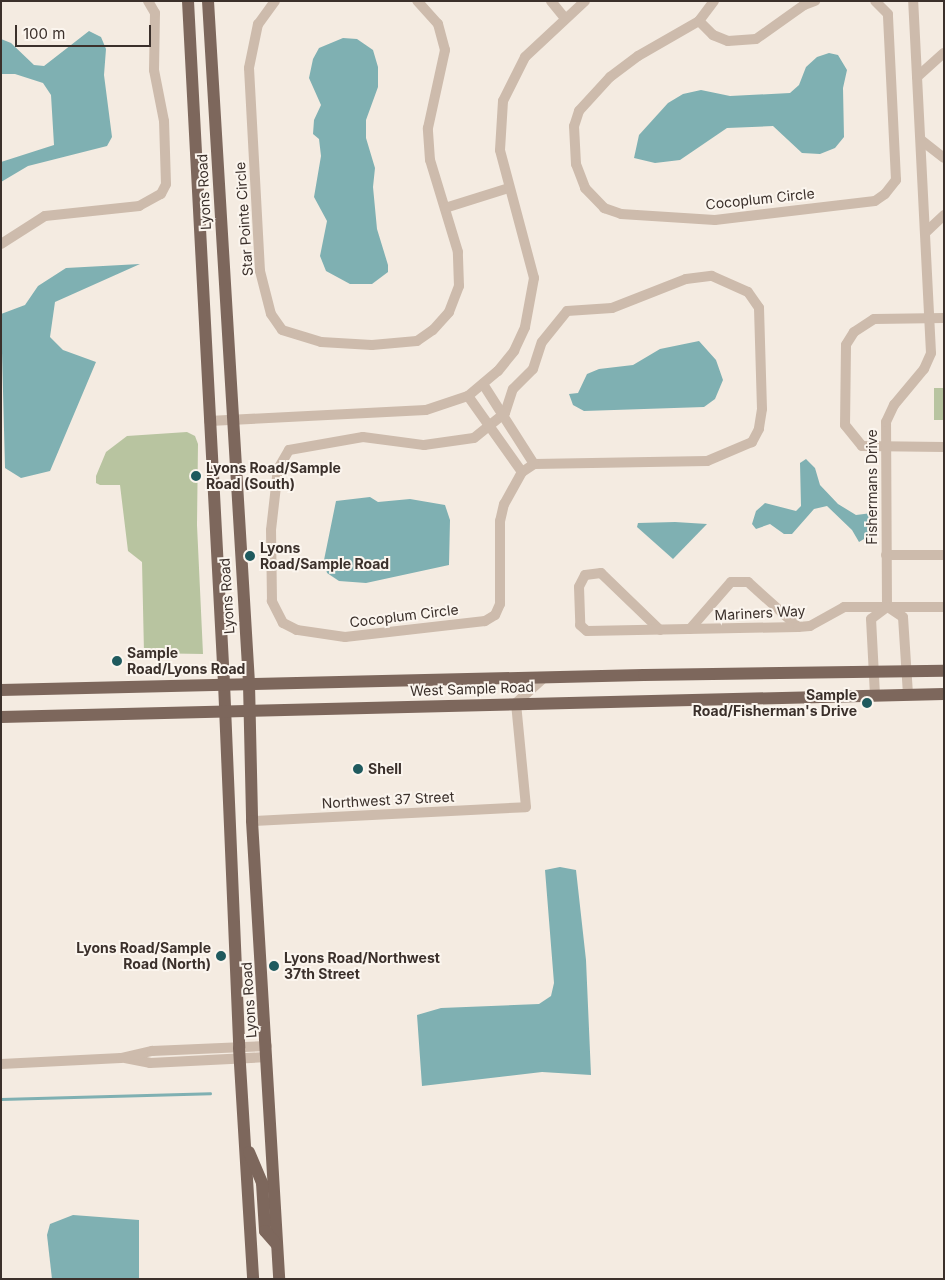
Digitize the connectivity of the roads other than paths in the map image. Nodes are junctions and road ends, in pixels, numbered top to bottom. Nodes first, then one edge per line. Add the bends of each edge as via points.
1 (148, 1) edge
2 (188, 1) edge
3 (208, 1) edge
4 (275, 1) edge
5 (416, 1) edge
6 (551, 1) edge
7 (585, 1) edge
8 (714, 1) edge
9 (815, 1) edge
10 (876, 1) edge
11 (913, 1) edge
12 (565, 18) junction
13 (699, 20) junction
14 (944, 53) edge
15 (917, 78) junction
16 (921, 140) junction
17 (944, 158) edge
18 (509, 188) junction
19 (445, 208) junction
20 (944, 215) edge
21 (926, 232) junction
22 (1, 244) edge
23 (930, 317) junction
24 (944, 318) edge
25 (483, 384) junction
26 (468, 396) junction
27 (502, 416) junction
28 (231, 420) junction
29 (209, 422) junction
30 (490, 427) junction
31 (944, 447) edge
32 (886, 449) junction
33 (534, 464) junction
34 (522, 472) junction
35 (886, 555) junction
36 (944, 555) edge
37 (944, 606) edge
38 (887, 607) junction
39 (798, 627) junction
40 (690, 629) junction
41 (660, 630) junction
42 (873, 672) junction
43 (907, 672) junction
44 (944, 672) edge
45 (545, 677) junction
46 (224, 683) junction
47 (249, 684) junction
48 (1, 690) edge
49 (875, 694) junction
50 (908, 694) junction
51 (944, 694) edge
52 (516, 703) junction
53 (225, 710) junction
54 (249, 712) junction
55 (1, 717) edge
56 (252, 821) junction
57 (267, 1052) junction
58 (239, 1053) junction
59 (1, 1064) edge
60 (244, 1140) junction
61 (278, 1245) junction
62 (254, 1279) edge
63 (279, 1279) edge

1 - 22 street via 155,13 154,70 164,121 166,184 161,194 139,206 45,216
2 - 29 main road, Lyons Road
3 - 28 main road, Lyons Road
4 - 19 street, Star Pointe Circle via 258,24 249,68 260,271 271,314 282,330 321,342 372,345 417,341 433,330 449,312 459,286 458,252
5 - 19 street, Star Pointe Circle via 438,24 445,50 428,128 430,160
6 - 12 street
7 - 12 street
8 - 13 street, Cocoplum Circle
9 - 13 street via 787,15 756,39 728,41 713,35
10 - 13 street, Cocoplum Circle via 888,14 889,24 896,180 885,194 875,201 715,220 621,214 604,208 585,188 576,164 574,126 579,111 610,77 638,56
11 - 15 street, Fishermans Drive
12 - 18 street via 524,58 503,101 500,150
14 - 15 street
15 - 16 street, Fishermans Drive
16 - 17 street
16 - 21 street, Fishermans Drive
18 - 19 street
18 - 25 street via 530,256 534,278 532,303 514,351
20 - 21 street
21 - 23 street, Fishermans Drive
23 - 24 street
23 - 32 street, Fishermans Drive via 931,353 924,369 894,405 886,422
23 - 32 street via 874,320 854,332 846,345 845,425 862,446
25 - 26 street
25 - 27 street
26 - 28 street via 426,410
26 - 30 street
27 - 30 street, Cocoplum Circle
27 - 33 street
27 - 33 street, Cocoplum Circle via 513,389 534,369 542,342 567,311 619,306 686,279 712,276 748,292 759,308 762,409 759,429 752,442 708,461
28 - 29 street
28 - 47 main road, Lyons Road
29 - 46 main road, Lyons Road
30 - 34 street
30 - 34 street, Cocoplum Circle via 474,438 444,444 363,438 289,450 278,469 271,530 272,600 283,623 297,630 344,637 485,621 495,615 500,604 500,521 511,489
31 - 32 street
32 - 35 street, Fishermans Drive
33 - 34 street, Cocoplum Circle
35 - 36 street
35 - 38 street, Fishermans Drive
37 - 38 street, Mariners Way
38 - 39 street, Mariners Way via 844,607 810,626
38 - 42 street via 871,619
38 - 43 street via 903,617
39 - 40 street, Mariners Way
39 - 40 street via 748,582 731,582
40 - 41 street, Mariners Way
41 - 41 street, Mariners Way via 601,573 585,575 579,587 580,625 587,631
42 - 43 main road, West Sample Road
42 - 45 main road, West Sample Road
42 - 49 street
43 - 44 main road, West Sample Road
43 - 50 street
45 - 47 main road, West Sample Road
45 - 52 street
46 - 47 main road, West Sample Road
46 - 48 main road, West Sample Road
46 - 53 main road, Lyons Road
47 - 54 main road, Lyons Road
49 - 50 main road, West Sample Road
49 - 52 main road, West Sample Road
50 - 51 main road, West Sample Road
52 - 54 main road, West Sample Road
52 - 56 street, Northwest 37 Street via 526,807
53 - 54 main road, West Sample Road
53 - 55 main road, West Sample Road
53 - 58 main road, Lyons Road
54 - 56 main road, Lyons Road
56 - 57 main road, Lyons Road
57 - 58 street
57 - 61 main road, Lyons Road
58 - 59 street via 150,1062 121,1058
58 - 60 main road, Lyons Road
60 - 61 main road via 262,1184 265,1231
60 - 62 main road, Lyons Road
61 - 63 main road, Lyons Road

